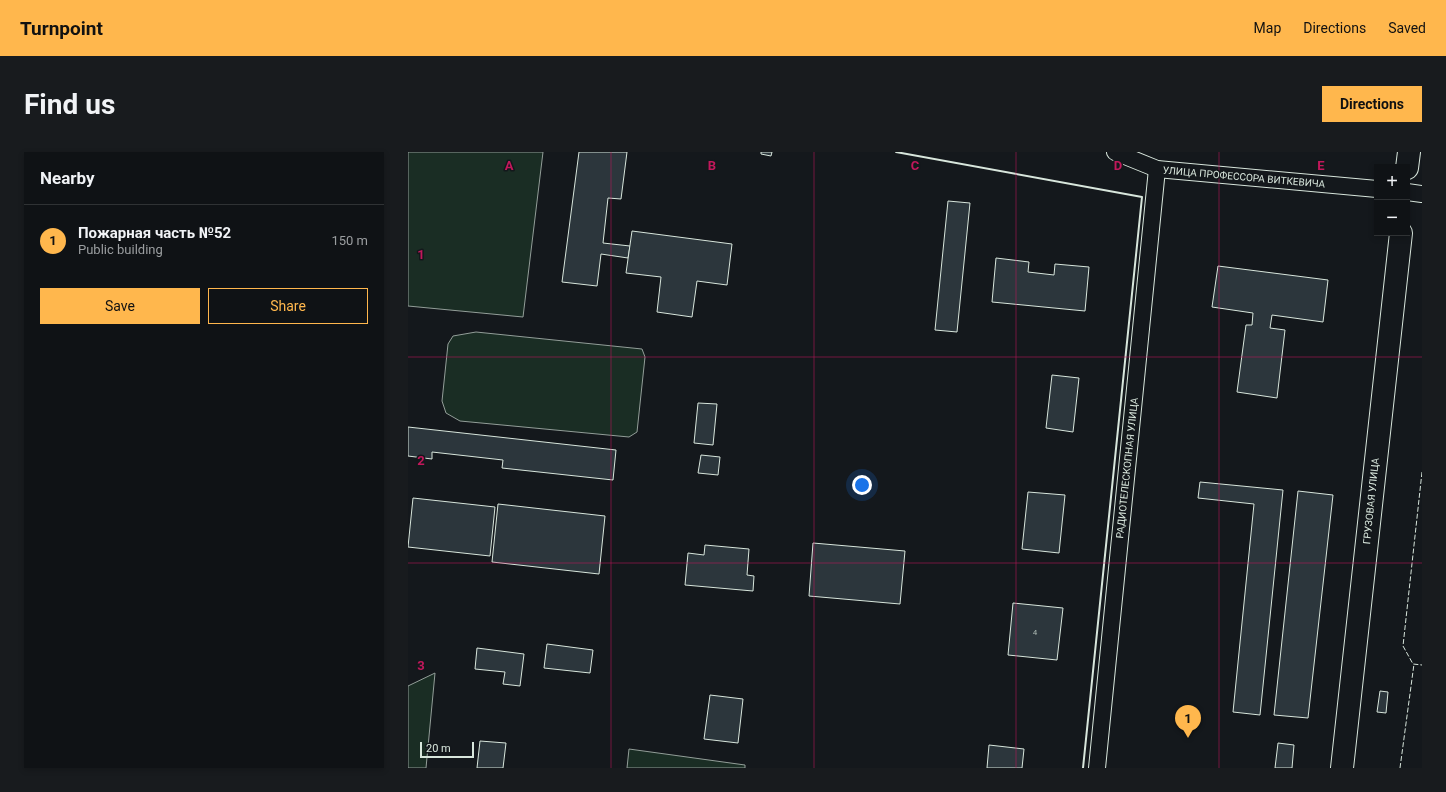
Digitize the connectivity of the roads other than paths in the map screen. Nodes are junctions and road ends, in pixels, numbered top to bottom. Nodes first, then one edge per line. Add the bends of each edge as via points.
1 (1115, 152) edge
2 (1409, 152) edge
3 (1408, 164) edge
4 (1157, 169) junction
5 (1374, 189) edge
6 (1410, 192) edge
7 (1422, 194) edge
8 (1401, 236) edge
9 (1097, 768) edge
10 (1342, 768) edge

1 - 4 street, УЛИЦА ПРОФЕССОРА ВИТКЕВИЧА
2 - 3 street
4 - 5 street, УЛИЦА ПРОФЕССОРА ВИТКЕВИЧА
4 - 9 street, РАДИОТЕЛЕСКОПНАЯ УЛИЦА
6 - 7 street
8 - 10 street, ГРУЗОВАЯ УЛИЦА

